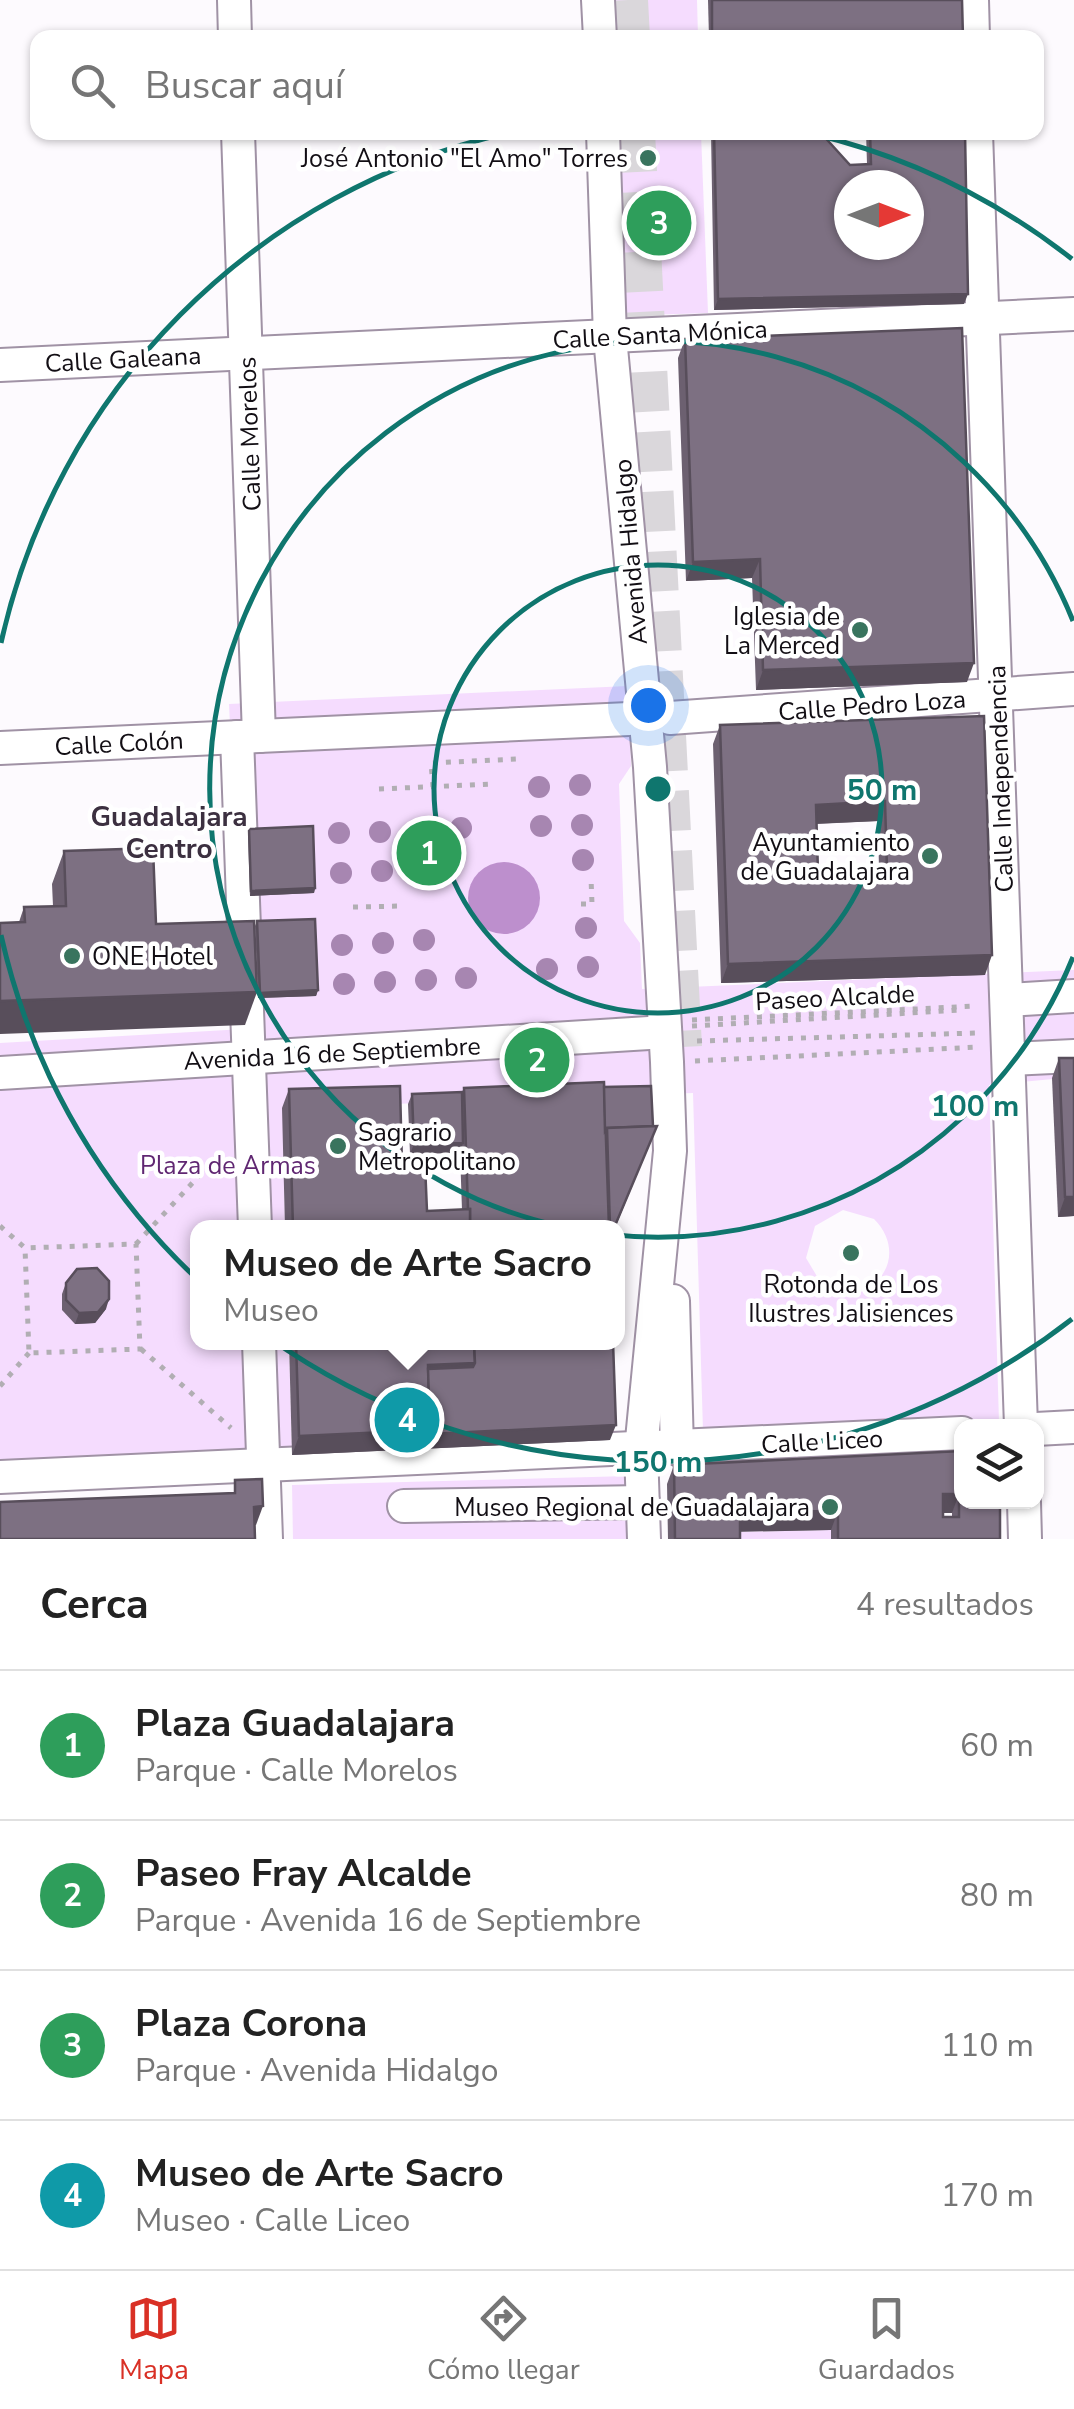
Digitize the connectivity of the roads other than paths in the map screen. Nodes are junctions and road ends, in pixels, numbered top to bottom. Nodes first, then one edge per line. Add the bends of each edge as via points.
1 (234, 0) edge
2 (598, 0) edge
3 (235, 30) edge
4 (600, 30) edge
5 (238, 140) edge
6 (603, 140) edge
7 (976, 140) edge
8 (977, 293) junction
9 (1074, 314) edge
10 (610, 337) junction
11 (246, 354) junction
12 (0, 365) edge
13 (1074, 689) edge
14 (996, 696) junction
15 (670, 718) dead end
16 (629, 720) dead end
17 (248, 736) junction
18 (0, 748) edge
19 (1074, 996) edge
20 (1009, 1004) junction
21 (665, 1041) junction
22 (1009, 1052) junction
23 (1074, 1056) edge
24 (248, 1058) junction
25 (0, 1073) edge
26 (670, 1151) junction
27 (255, 1220) edge
28 (259, 1350) edge
29 (1022, 1419) edge
30 (1074, 1427) edge
31 (1044, 1429) edge
32 (954, 1433) edge
33 (677, 1449) junction
34 (641, 1450) junction
35 (263, 1462) junction
36 (0, 1477) edge
37 (643, 1502) junction
38 (404, 1506) dead end
39 (1024, 1509) edge
40 (266, 1539) edge
41 (644, 1539) edge
42 (1025, 1539) edge

1 - 3 street
2 - 4 street
5 - 11 street, Calle Morelos
6 - 10 street, Avenida Hidalgo
7 - 8 street, Calle Independencia
8 - 9 street, Calle Santa Mónica
8 - 10 street, Calle Santa Mónica
8 - 14 street, Calle Independencia
10 - 11 street, Calle Santa Mónica
10 - 21 street, Avenida Hidalgo via 650,766
11 - 12 street, Calle Galeana
11 - 17 street, Calle Morelos
13 - 14 street, Calle Pedro Loza
14 - 15 street, Calle Pedro Loza
14 - 20 street, Calle Independencia
16 - 17 street, Calle Colón
17 - 18 street, Calle Colón
17 - 24 street, Calle Morelos
19 - 20 street
20 - 22 street, Calle Independencia
21 - 24 street, Avenida 16 de Septiembre
21 - 26 street, Avenida Hidalgo
22 - 23 street
22 - 29 street, Calle Independencia
24 - 25 street, Avenida 16 de Septiembre
24 - 27 street, Calle Morelos
26 - 33 street, Avenida Hidalgo
26 - 34 street, Avenida Hidalgo
28 - 35 street
30 - 31 street
32 - 33 street, Calle Liceo
33 - 34 street, Calle Liceo
34 - 35 street, Calle Liceo
34 - 37 street, Avenida Hidalgo
35 - 36 street, Calle Liceo
35 - 40 street
37 - 38 street
37 - 41 street, Avenida Hidalgo
39 - 42 street

